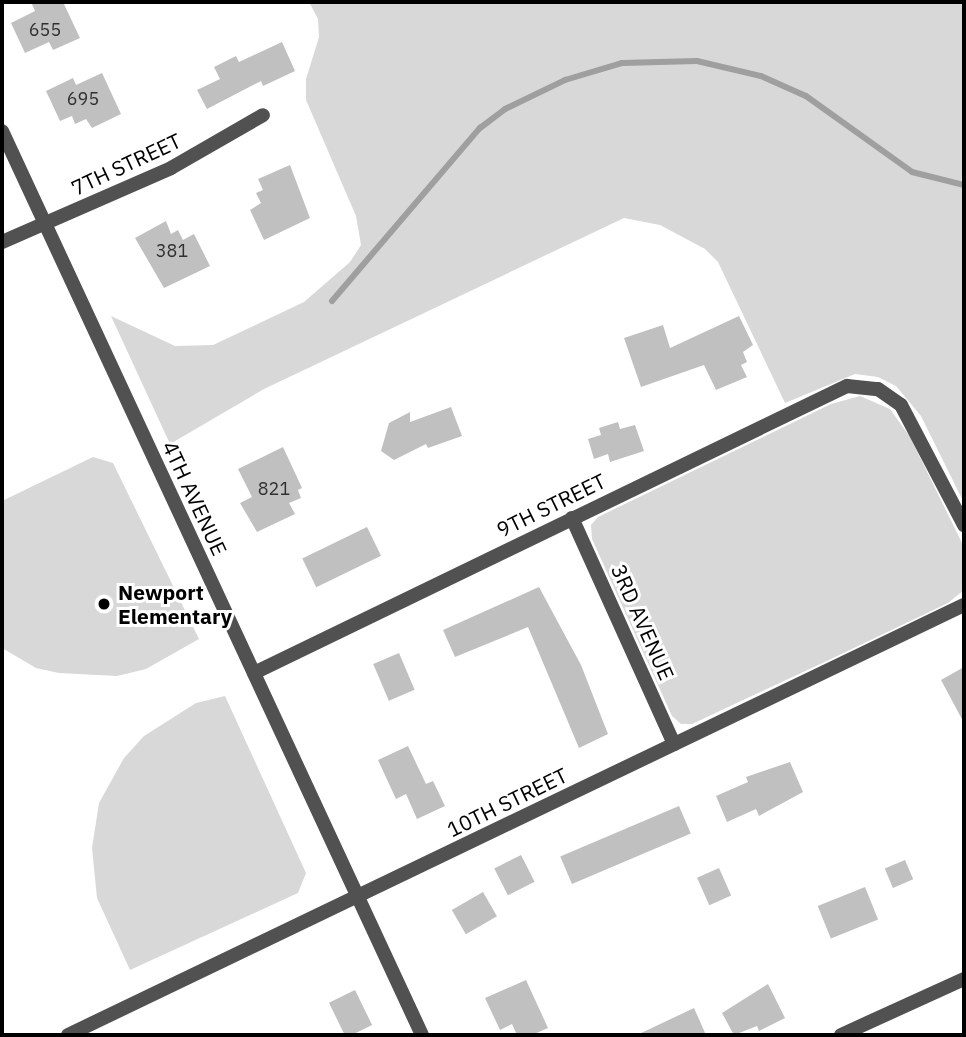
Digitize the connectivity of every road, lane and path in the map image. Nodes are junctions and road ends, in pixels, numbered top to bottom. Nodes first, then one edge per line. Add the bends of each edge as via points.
1 (263, 114) dead end
2 (2, 131) edge
3 (45, 224) junction
4 (2, 243) edge
5 (572, 518) junction
6 (964, 526) edge
7 (964, 604) edge
8 (254, 673) junction
9 (674, 744) junction
10 (359, 897) junction
11 (964, 979) edge
12 (68, 1035) edge
13 (422, 1035) edge
14 (841, 1035) edge

1 - 3 street, 7TH STREET via 181,163
2 - 3 street, 4TH AVENUE
3 - 4 street, 7TH STREET
3 - 8 street, 4TH AVENUE
5 - 6 street, 9TH STREET via 831,391 871,386 890,395 906,411
5 - 8 street, 9TH STREET
5 - 9 street, 3RD AVENUE
7 - 9 street, 10TH STREET
8 - 10 street, 4TH AVENUE
9 - 10 street, 10TH STREET
10 - 12 street, 10TH STREET
10 - 13 street, 4TH AVENUE
11 - 14 street

